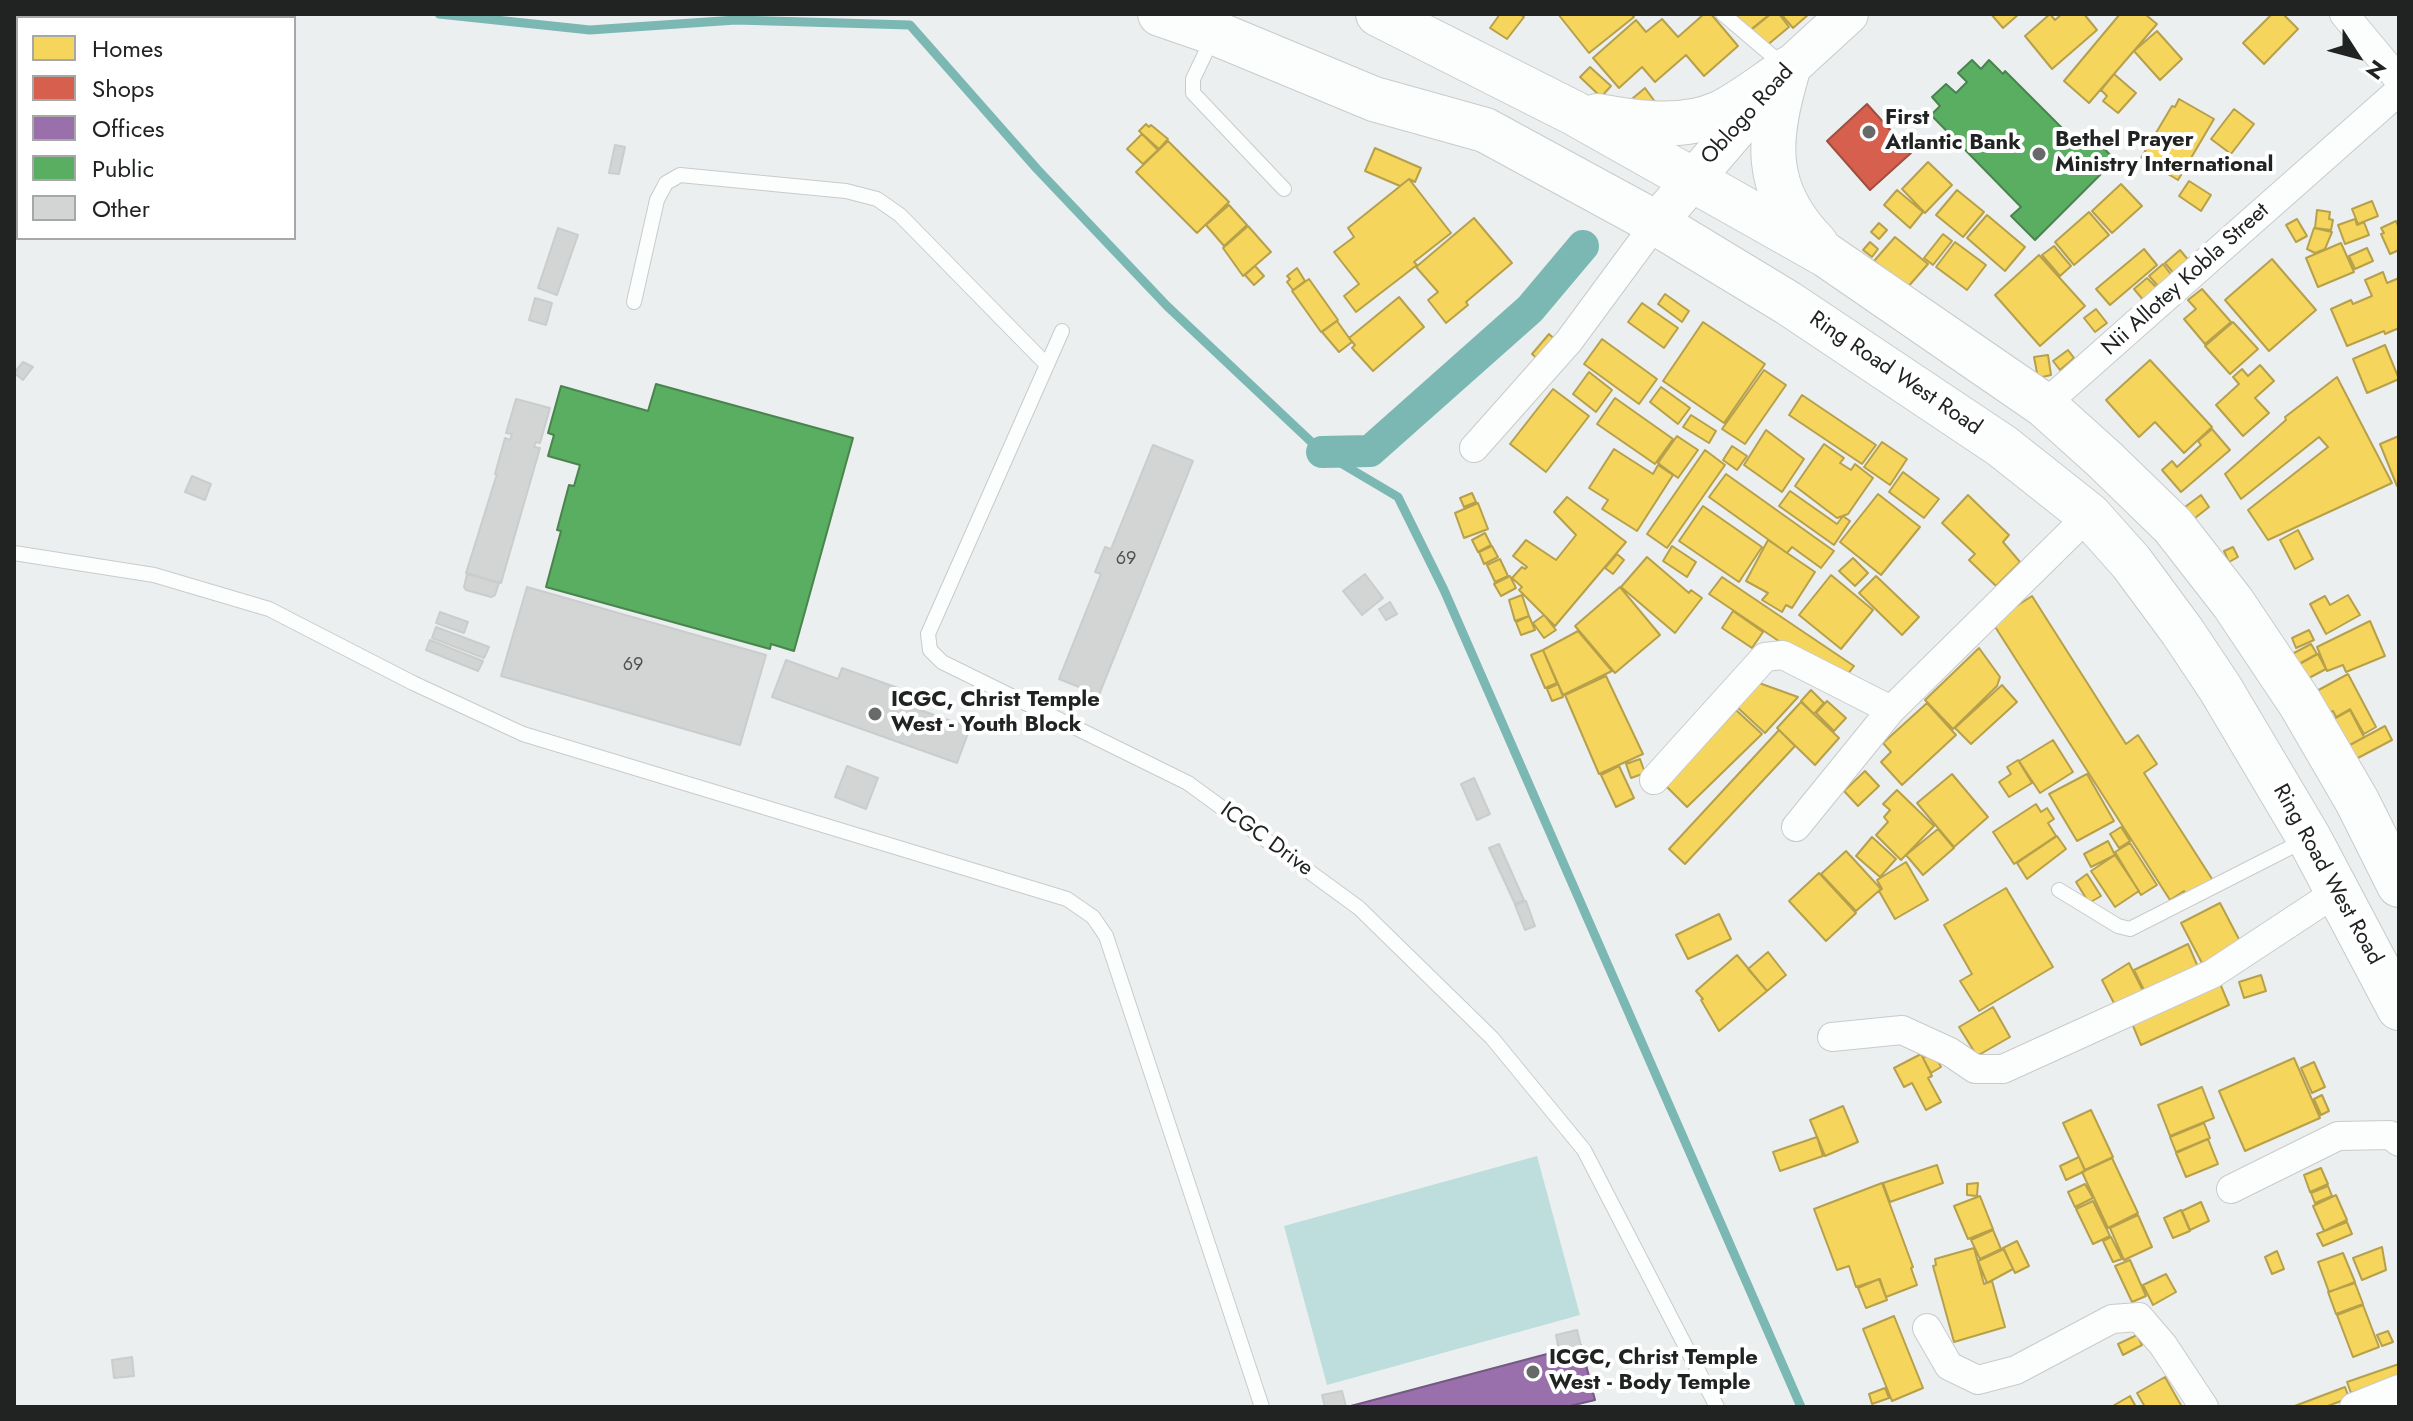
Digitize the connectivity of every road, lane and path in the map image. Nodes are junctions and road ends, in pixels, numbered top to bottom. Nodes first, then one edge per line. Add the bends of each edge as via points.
1 (1160, 14) edge
2 (1378, 14) edge
3 (1723, 14) edge
4 (1848, 14) edge
5 (2344, 14) edge
6 (1215, 33) junction
7 (1788, 69) junction
8 (2399, 80) edge
9 (2399, 91) edge
10 (1374, 99) junction
11 (1574, 113) junction
12 (1692, 179) junction
13 (1284, 189) dead end
14 (1656, 223) junction
15 (1826, 255) junction
16 (634, 302) dead end
17 (1062, 331) dead end
18 (1047, 365) junction
19 (2044, 405) junction
20 (1474, 448) dead end
21 (2089, 515) junction
22 (14, 553) edge
23 (1891, 710) junction
24 (1654, 780) dead end
25 (1796, 827) dead end
26 (2309, 838) junction
27 (2397, 877) edge
28 (2059, 890) dead end
29 (2338, 891) junction
30 (2399, 1008) edge
31 (1832, 1037) dead end
32 (2396, 1133) edge
33 (2231, 1189) dead end
34 (1927, 1328) dead end
35 (2399, 1389) edge
36 (1262, 1407) edge
37 (1717, 1407) edge
38 (2204, 1407) edge
39 (2354, 1407) edge

1 - 6 main road, Ring Road West Road
2 - 11 main road
3 - 7 lane
4 - 7 main road, Oblogo Road
5 - 8 street
6 - 10 main road, Ring Road West Road
6 - 13 lane via 1193,79 1193,93
7 - 11 main road via 1719,113 1677,124
7 - 12 main road, Oblogo Road
7 - 15 main road via 1774,115 1775,174 1797,225
9 - 19 street, Nii Allotey Kobla Street
10 - 12 main road via 1441,87 1631,177
10 - 14 main road, Ring Road West Road via 1485,130
11 - 12 main road
12 - 14 main road, Oblogo Road
12 - 15 main road
14 - 20 street via 1569,341
14 - 21 main road, Ring Road West Road via 1936,401
15 - 19 main road
16 - 18 lane via 657,200 666,183 680,175 846,191 877,199 900,215
17 - 18 lane, ICGC Drive
18 - 37 lane, ICGC Drive via 928,634 930,650 942,662 1188,783 1359,908 1492,1038 1584,1150
19 - 27 main road via 2173,526 2233,603 2307,715
21 - 23 street
21 - 26 main road, Ring Road West Road via 2182,631
22 - 36 lane via 154,575 269,609 523,734 1067,899 1093,917 1106,936
23 - 24 street via 1783,655 1765,657
23 - 25 street
26 - 28 lane via 2130,929
26 - 29 main road, Ring Road West Road
29 - 30 main road, Ring Road West Road
29 - 31 street via 2212,974 2003,1069 1975,1069 1902,1030
32 - 33 street via 2338,1136
34 - 38 street via 1949,1366 1978,1380 2016,1370 2112,1319 2139,1317
35 - 39 street

